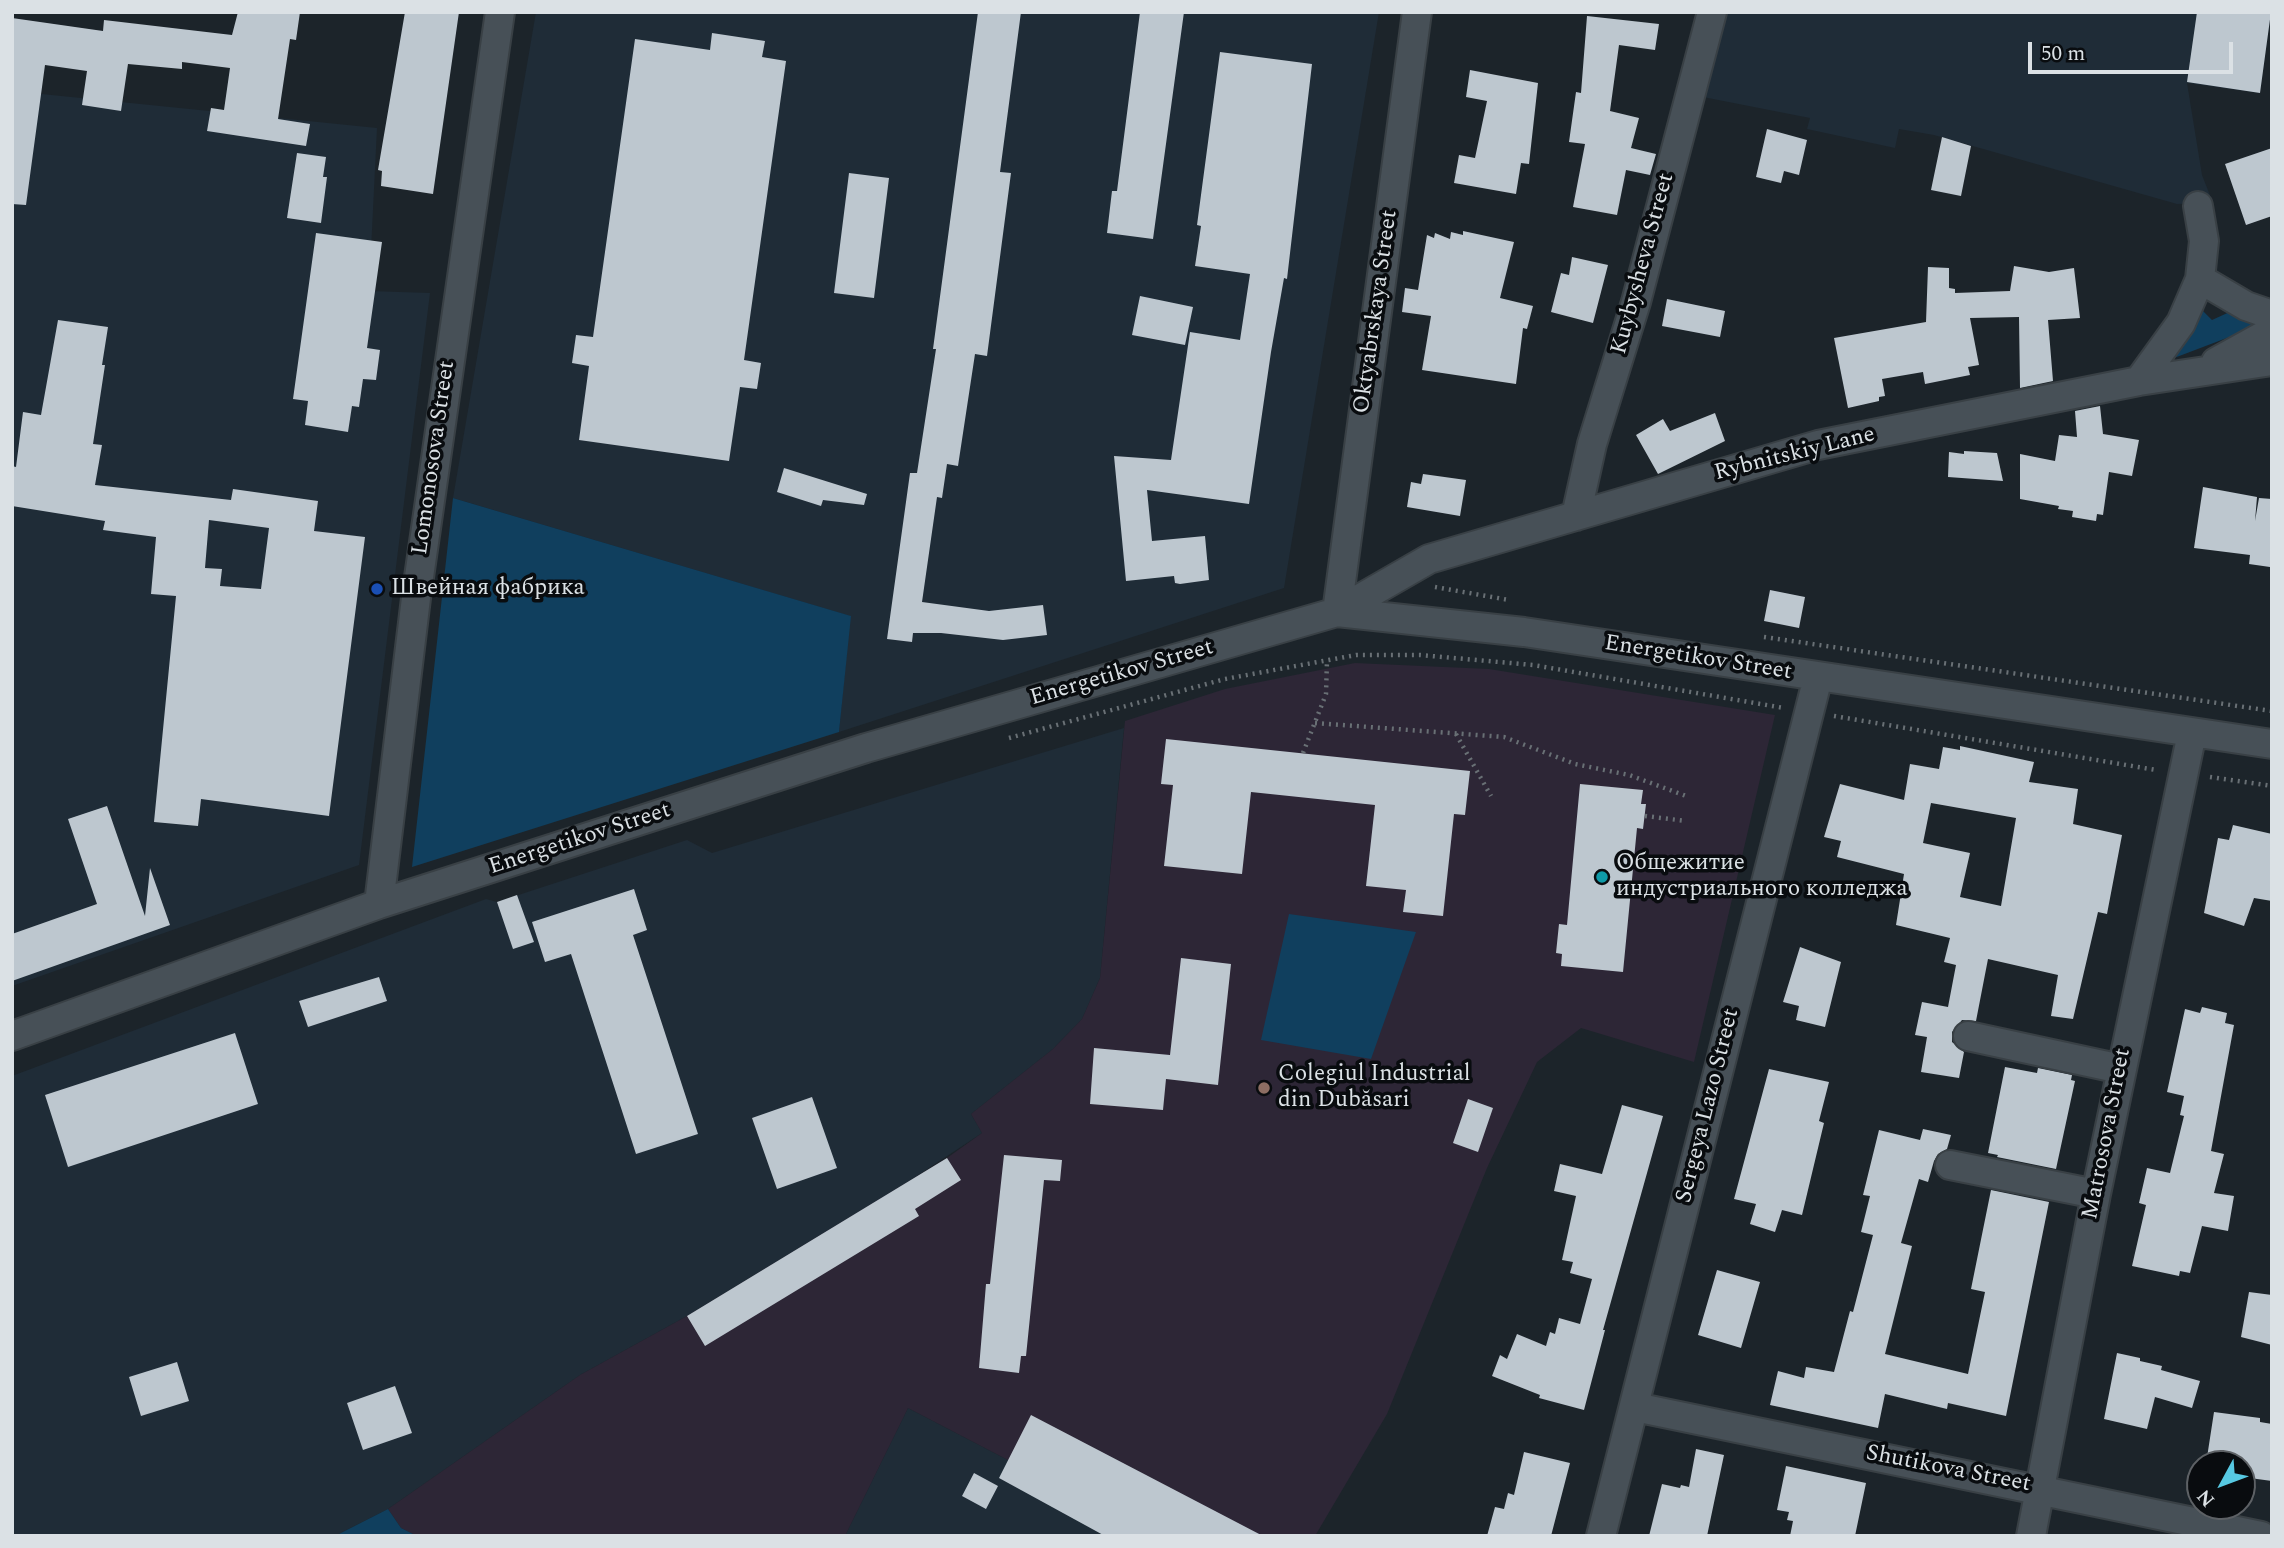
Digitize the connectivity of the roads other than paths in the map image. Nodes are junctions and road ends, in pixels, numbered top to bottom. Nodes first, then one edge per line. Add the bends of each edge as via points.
1 (500, 12) edge
2 (1417, 12) edge
3 (1712, 12) edge
4 (2198, 206) dead end
5 (2200, 279) junction
6 (2272, 315) edge
7 (2272, 331) edge
8 (2272, 361) edge
9 (2203, 370) junction
10 (2139, 381) junction
11 (1576, 516) junction
12 (1337, 612) junction
13 (1818, 677) junction
14 (2192, 733) junction
15 (2272, 744) edge
16 (379, 904) junction
17 (1968, 1035) dead end
18 (12, 1036) edge
19 (2121, 1069) junction
20 (1950, 1165) dead end
21 (2096, 1194) junction
22 (1634, 1407) junction
23 (2040, 1488) junction
24 (1601, 1536) edge
25 (2031, 1536) edge
26 (2261, 1536) edge

1 - 16 street, Lomonosova Street via 415,598
2 - 12 street, Oktyabrskaya Street
3 - 11 street, Kuybysheva Street
4 - 5 street via 2204,241
5 - 6 street via 2246,306
5 - 10 street via 2180,323
7 - 9 street
8 - 9 street, Rybnitskiy Lane
9 - 10 street, Rybnitskiy Lane
10 - 11 street, Rybnitskiy Lane via 1818,445
11 - 12 street, Rybnitskiy Lane via 1429,559
12 - 13 street, Energetikov Street via 1524,632
12 - 16 street, Energetikov Street via 866,748
13 - 14 street, Energetikov Street
13 - 22 street, Sergeya Lazo Street
14 - 15 street, Energetikov Street
14 - 19 street, Matrosova Street
16 - 18 street, Energetikov Street
17 - 19 street
19 - 21 street, Matrosova Street
20 - 21 street
21 - 23 street, Matrosova Street
22 - 23 street, Shutikova Street
22 - 24 street, Sergeya Lazo Street
23 - 25 street, Matrosova Street
23 - 26 street, Shutikova Street

